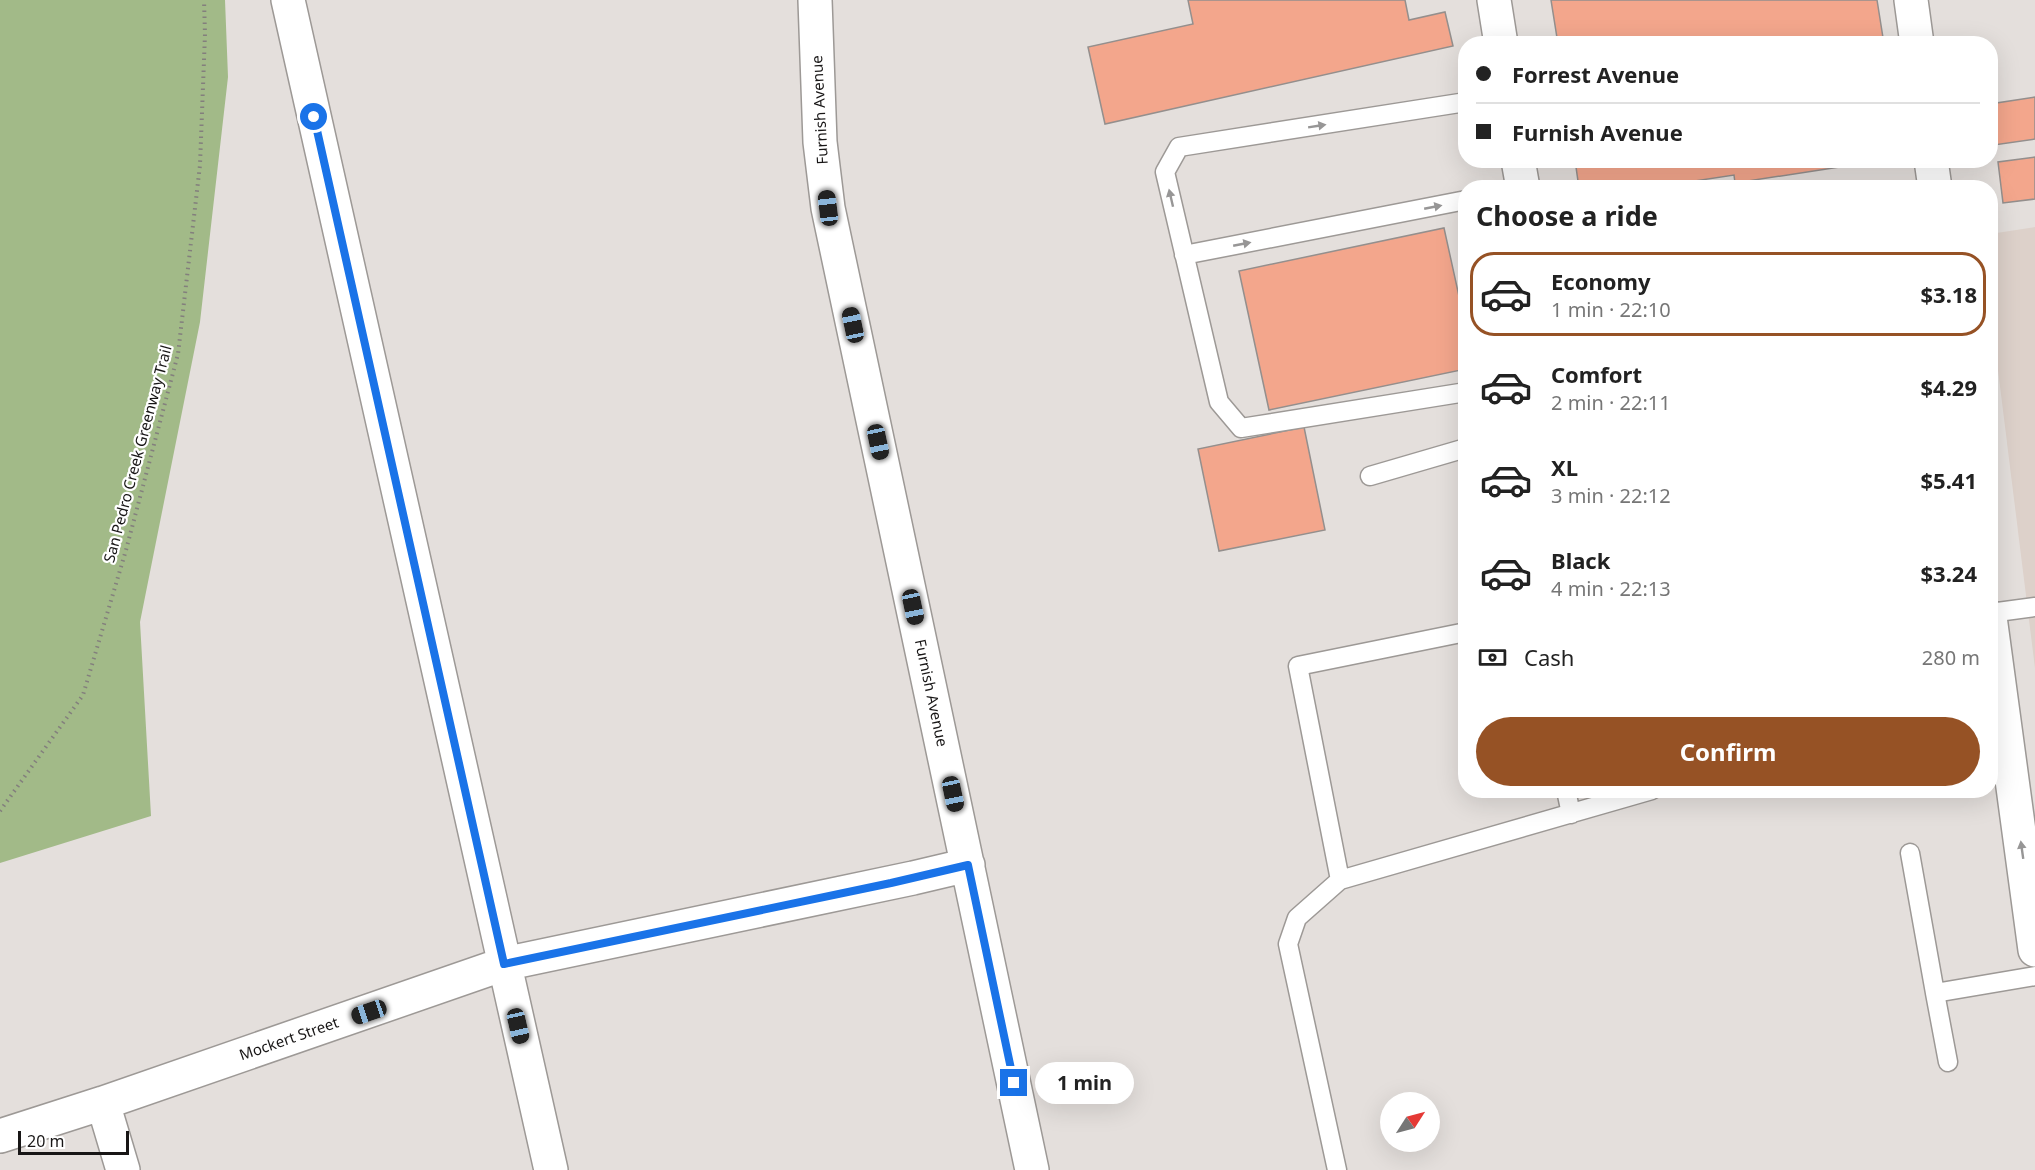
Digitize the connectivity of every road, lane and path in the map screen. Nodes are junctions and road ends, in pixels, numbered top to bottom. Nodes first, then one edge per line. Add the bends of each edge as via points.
1 (204, 0) edge
2 (288, 0) edge
3 (815, 0) edge
4 (1494, 0) edge
5 (1911, 0) edge
6 (1500, 36) edge
7 (1916, 36) edge
8 (1458, 103) edge
9 (1458, 203) edge
10 (1184, 255) junction
11 (1458, 393) edge
12 (1458, 450) edge
13 (1370, 476) dead end
14 (2035, 607) edge
15 (1998, 614) edge
16 (1458, 635) edge
17 (1998, 675) edge
18 (1568, 798) edge
19 (1625, 798) edge
20 (0, 811) edge
21 (1571, 814) junction
22 (1910, 853) dead end
23 (968, 865) junction
24 (1340, 880) junction
25 (2035, 950) edge
26 (504, 964) junction
27 (2035, 976) edge
28 (1935, 993) junction
29 (1948, 1062) dead end
30 (102, 1103) junction
31 (0, 1136) edge
32 (123, 1170) edge
33 (551, 1170) edge
34 (1032, 1170) edge
35 (1338, 1170) edge

1 - 20 path, San Pedro Creek Greenway Trail via 200,165 178,354 83,695
2 - 26 street
3 - 23 street, Furnish Avenue via 820,142 828,208
4 - 6 street
5 - 7 street
10 -> 8 lane via 1165,172 1179,147
10 -> 9 lane
10 - 11 lane via 1219,402 1241,428
12 - 13 lane
14 - 15 lane
16 - 24 lane via 1298,666
25 -> 17 street
18 - 21 lane
19 - 21 lane
21 - 24 lane
22 - 28 lane
23 - 26 street, Mockert Street
23 - 34 street, Furnish Avenue
24 - 35 lane via 1297,918 1288,944
26 - 30 street, Mockert Street
26 - 33 street
27 - 28 lane
28 - 29 lane
30 - 31 street, Mockert Street
30 - 32 street

